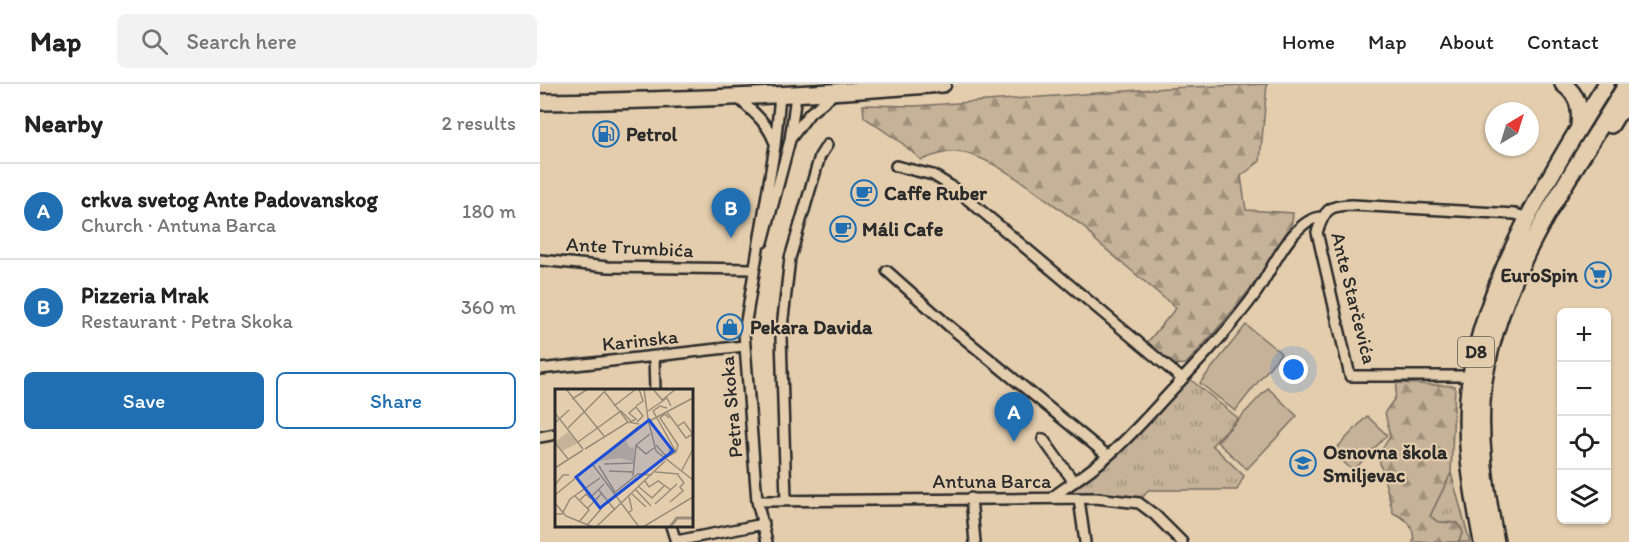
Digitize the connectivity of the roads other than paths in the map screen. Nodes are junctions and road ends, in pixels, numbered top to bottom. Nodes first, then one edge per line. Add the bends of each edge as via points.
1 (943, 84) edge
2 (1563, 84) edge
3 (1606, 84) edge
4 (1627, 84) edge
5 (836, 93) junction
6 (788, 96) junction
7 (737, 97) junction
8 (540, 102) edge
9 (1629, 106) edge
10 (1578, 129) junction
11 (790, 140) junction
12 (827, 145) dead end
13 (1590, 145) junction
14 (776, 146) junction
15 (896, 166) dead end
16 (1323, 218) junction
17 (1529, 218) junction
18 (540, 260) edge
19 (754, 269) junction
20 (887, 272) dead end
21 (744, 346) junction
22 (654, 357) junction
23 (540, 369) edge
24 (1470, 376) junction
25 (1182, 379) junction
26 (655, 389) edge
27 (555, 434) edge
28 (540, 437) edge
29 (1043, 439) dead end
30 (1108, 456) junction
31 (1074, 482) junction
32 (971, 498) junction
33 (1051, 498) junction
34 (1079, 498) junction
35 (757, 501) junction
36 (786, 501) junction
37 (764, 524) junction
38 (672, 527) edge
39 (676, 542) edge
40 (767, 542) edge
41 (975, 542) edge
42 (1085, 542) edge
43 (1182, 542) edge
44 (1482, 542) edge
45 (1496, 542) edge

1 - 5 main road
2 - 10 main road via 1579,103
3 - 10 main road, D8
4 - 13 main road, D8
5 - 6 main road
5 - 11 street via 810,113
6 - 7 main road
6 - 11 street, Petra Skoka
6 - 14 street, Petra Skoka
7 - 8 main road
7 - 14 street via 770,130
9 - 13 main road, D8
10 - 17 main road, D8
11 - 19 street, Petra Skoka
12 - 36 street via 820,156 790,258 781,336
13 - 45 main road, D8 via 1532,242 1508,292 1494,338 1483,385 1481,423 1484,471
14 - 19 street, Petra Skoka
15 - 25 street via 933,175 954,188
16 - 17 street, Ante Starčevića via 1335,205 1352,205
16 - 24 street, Ante Starčevića via 1317,232 1350,376
16 - 25 street via 1294,232 1238,318
17 - 24 main road, D8 via 1496,287
18 - 19 street, Ante Trumbića via 608,267
19 - 21 street, Petra Skoka
20 - 30 street
21 - 22 street, Karinska
21 - 35 street, Petra Skoka
22 - 23 street, Karinska
22 - 26 street
24 - 44 main road, D8 via 1470,473
25 - 30 street
27 - 28 street
29 - 31 street
30 - 31 street
31 - 33 street
32 - 33 street, Antuna Barca
32 - 36 street, Antuna Barca
32 - 41 street
33 - 34 street, Antuna Barca
34 - 42 street
34 - 43 street, Antuna Barca via 1139,502
35 - 36 street, Antuna Barca
35 - 37 street, Petra Skoka
37 - 39 street
37 - 40 street, Petra Skoka
38 - 39 street

